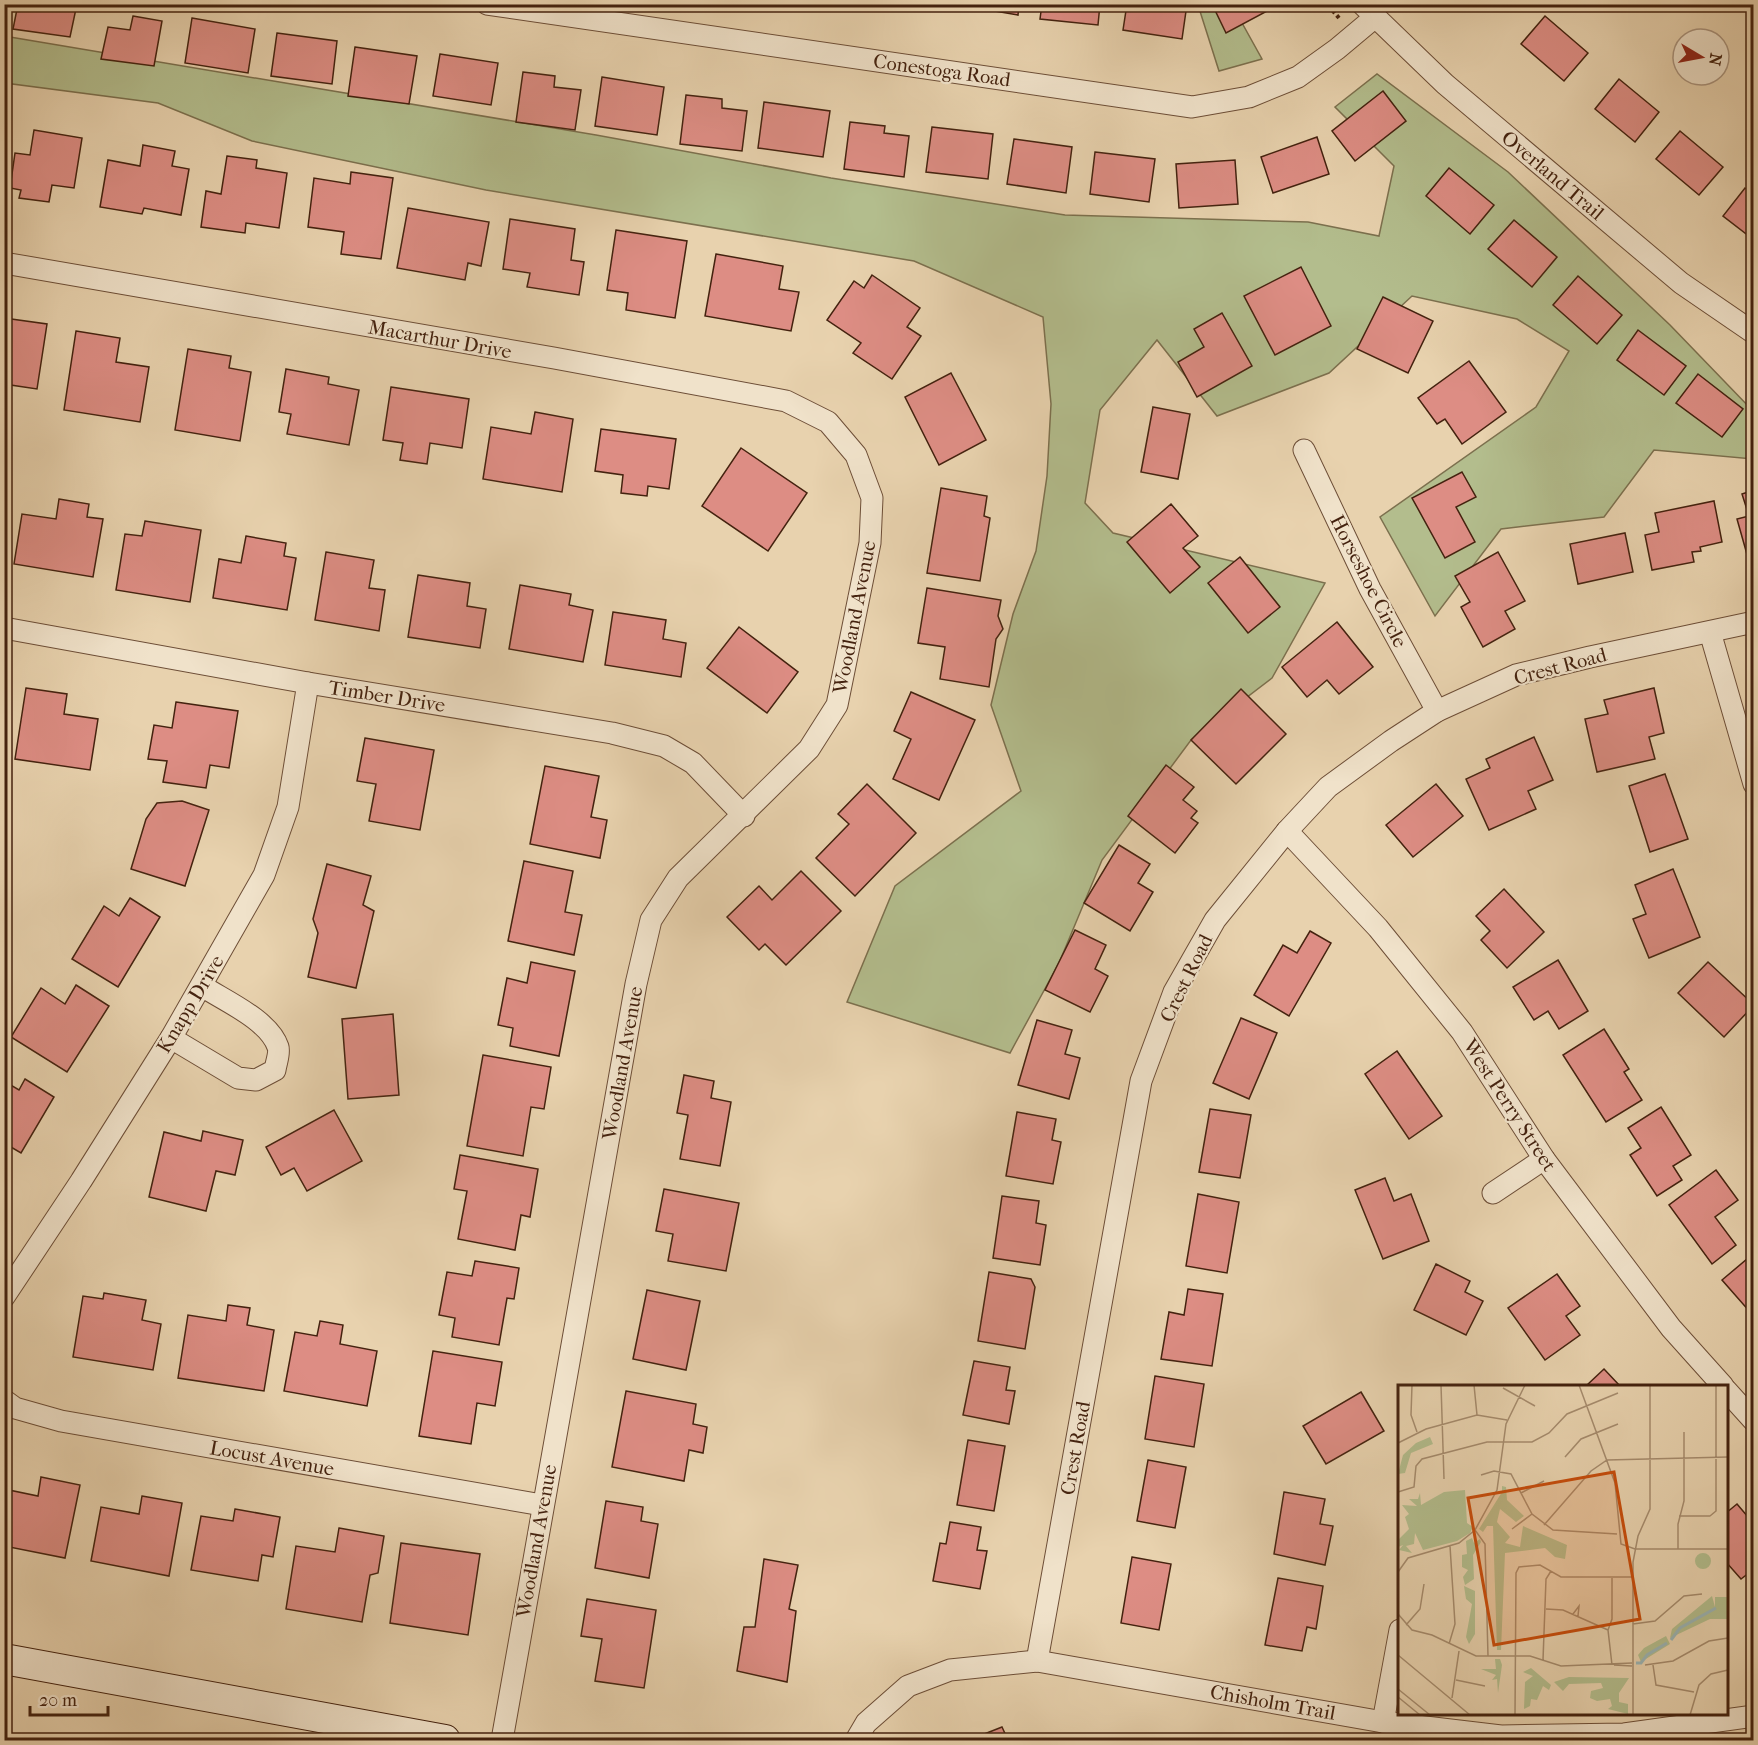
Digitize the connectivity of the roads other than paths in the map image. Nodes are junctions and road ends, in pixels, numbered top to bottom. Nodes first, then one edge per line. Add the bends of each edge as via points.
1 (487, 4) edge
2 (1368, 11) edge
3 (4, 263) edge
4 (1754, 333) edge
5 (1304, 450) dead end
6 (856, 455) joint
7 (1754, 622) edge
8 (4, 628) edge
9 (1710, 632) junction
10 (308, 683) junction
11 (1437, 711) junction
12 (1754, 784) edge
13 (744, 816) junction
14 (1287, 831) junction
15 (202, 986) junction
16 (171, 1038) junction
17 (1544, 1159) junction
18 (1493, 1193) dead end
19 (4, 1297) edge
20 (1722, 1385) edge
21 (1728, 1392) edge
22 (4, 1400) edge
23 (1754, 1421) edge
24 (542, 1505) junction
25 (1398, 1641) edge
26 (4, 1659) edge
27 (1037, 1661) junction
28 (1754, 1716) edge
29 (1383, 1722) junction
30 (445, 1740) edge
31 (502, 1740) edge
32 (856, 1740) edge

1 - 2 street, Conestoga Road via 1192,106 1249,97 1298,77 1337,49
2 - 4 street, Overland Trail via 1445,84 1681,283
3 - 6 street, Macarthur Drive via 786,401 828,422
5 - 11 street, Horseshoe Circle via 1370,589
6 - 13 street, Woodland Avenue via 872,498 870,543 837,705 809,749
7 - 9 street, Crest Road
8 - 10 street, Timber Drive
9 - 11 street, Crest Road via 1516,675
9 - 12 street
10 - 13 street, Timber Drive via 612,733 664,746 693,763
10 - 15 street, Knapp Drive via 288,807 264,875
11 - 14 street, Crest Road via 1328,787
13 - 24 street, Woodland Avenue via 678,878 651,920 636,984
14 - 17 street, West Perry Street via 1378,928 1462,1032
14 - 27 street, Crest Road via 1215,920 1174,992 1141,1081
15 - 16 street, Knapp Drive
15 - 16 street via 272,1035 279,1049 275,1070 256,1080 238,1078
16 - 19 street, Knapp Drive
17 - 18 street
17 - 20 street, West Perry Street via 1671,1328
21 - 23 street
22 - 24 street, Locust Avenue via 15,1408 61,1421
24 - 31 street, Woodland Avenue
25 - 29 street
26 - 30 street
27 - 29 street, Chisholm Trail
27 - 32 street, Chisholm Trail via 950,1670 908,1686 866,1723
28 - 29 street, Chisholm Trail via 1624,1734 1501,1736

